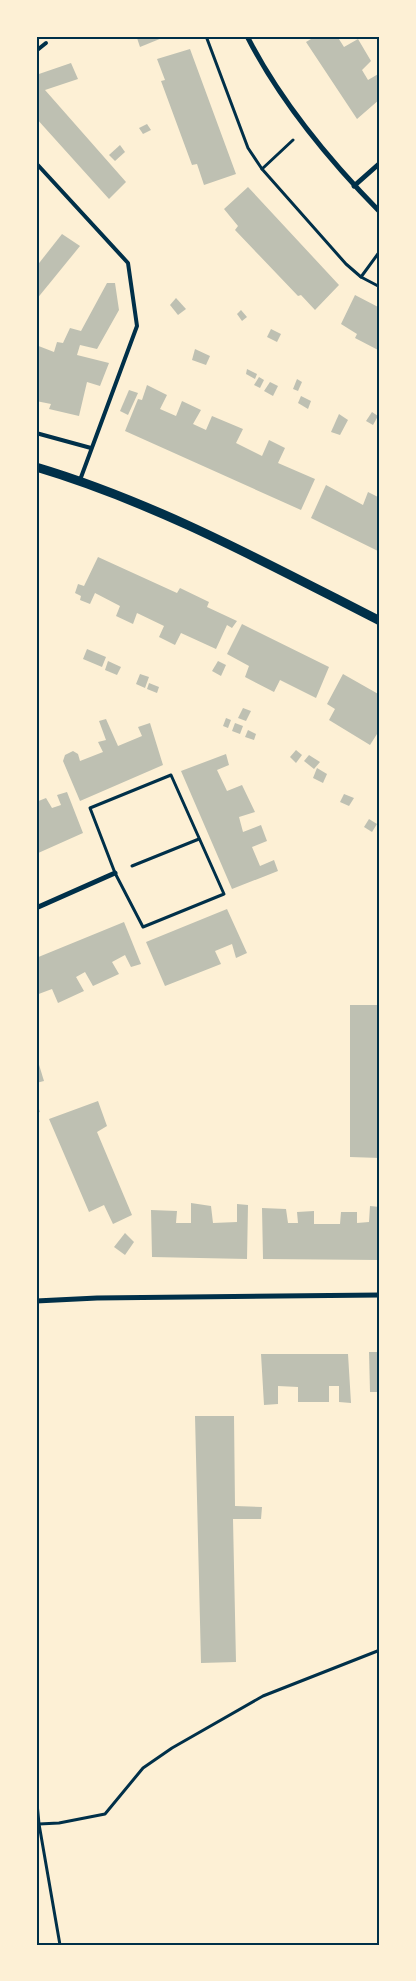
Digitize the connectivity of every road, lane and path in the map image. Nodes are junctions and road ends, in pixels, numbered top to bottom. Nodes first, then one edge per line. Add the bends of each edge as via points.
1 (206, 36) edge
2 (247, 36) edge
3 (46, 43) dead end
4 (36, 51) edge
5 (306, 127) junction
6 (36, 163) edge
7 (380, 163) edge
8 (262, 169) junction
9 (354, 186) junction
10 (380, 212) edge
11 (380, 251) edge
12 (361, 277) junction
13 (380, 287) edge
14 (36, 433) edge
15 (92, 448) junction
16 (36, 467) edge
17 (80, 480) junction
18 (380, 621) edge
19 (199, 839) junction
20 (115, 873) junction
21 (36, 908) edge
22 (380, 1295) edge
23 (36, 1301) edge
24 (380, 1650) edge
25 (36, 1793) edge
26 (39, 1824) junction
27 (60, 1945) edge

1 - 8 path via 248,148
2 - 5 street
3 - 4 lane
5 - 8 path
5 - 9 street
6 - 15 lane via 128,263 137,326
7 - 9 street
8 - 12 path
9 - 10 street
11 - 12 path
12 - 13 path
14 - 15 lane
15 - 17 lane
16 - 17 street
17 - 18 street via 182,522
19 - 20 path
19 - 20 path via 224,894 143,927
19 - 20 path via 171,775 116,797 90,808
20 - 21 street
22 - 23 street
24 - 26 path via 262,1696 172,1748 143,1768 105,1814
25 - 26 path
26 - 27 path

